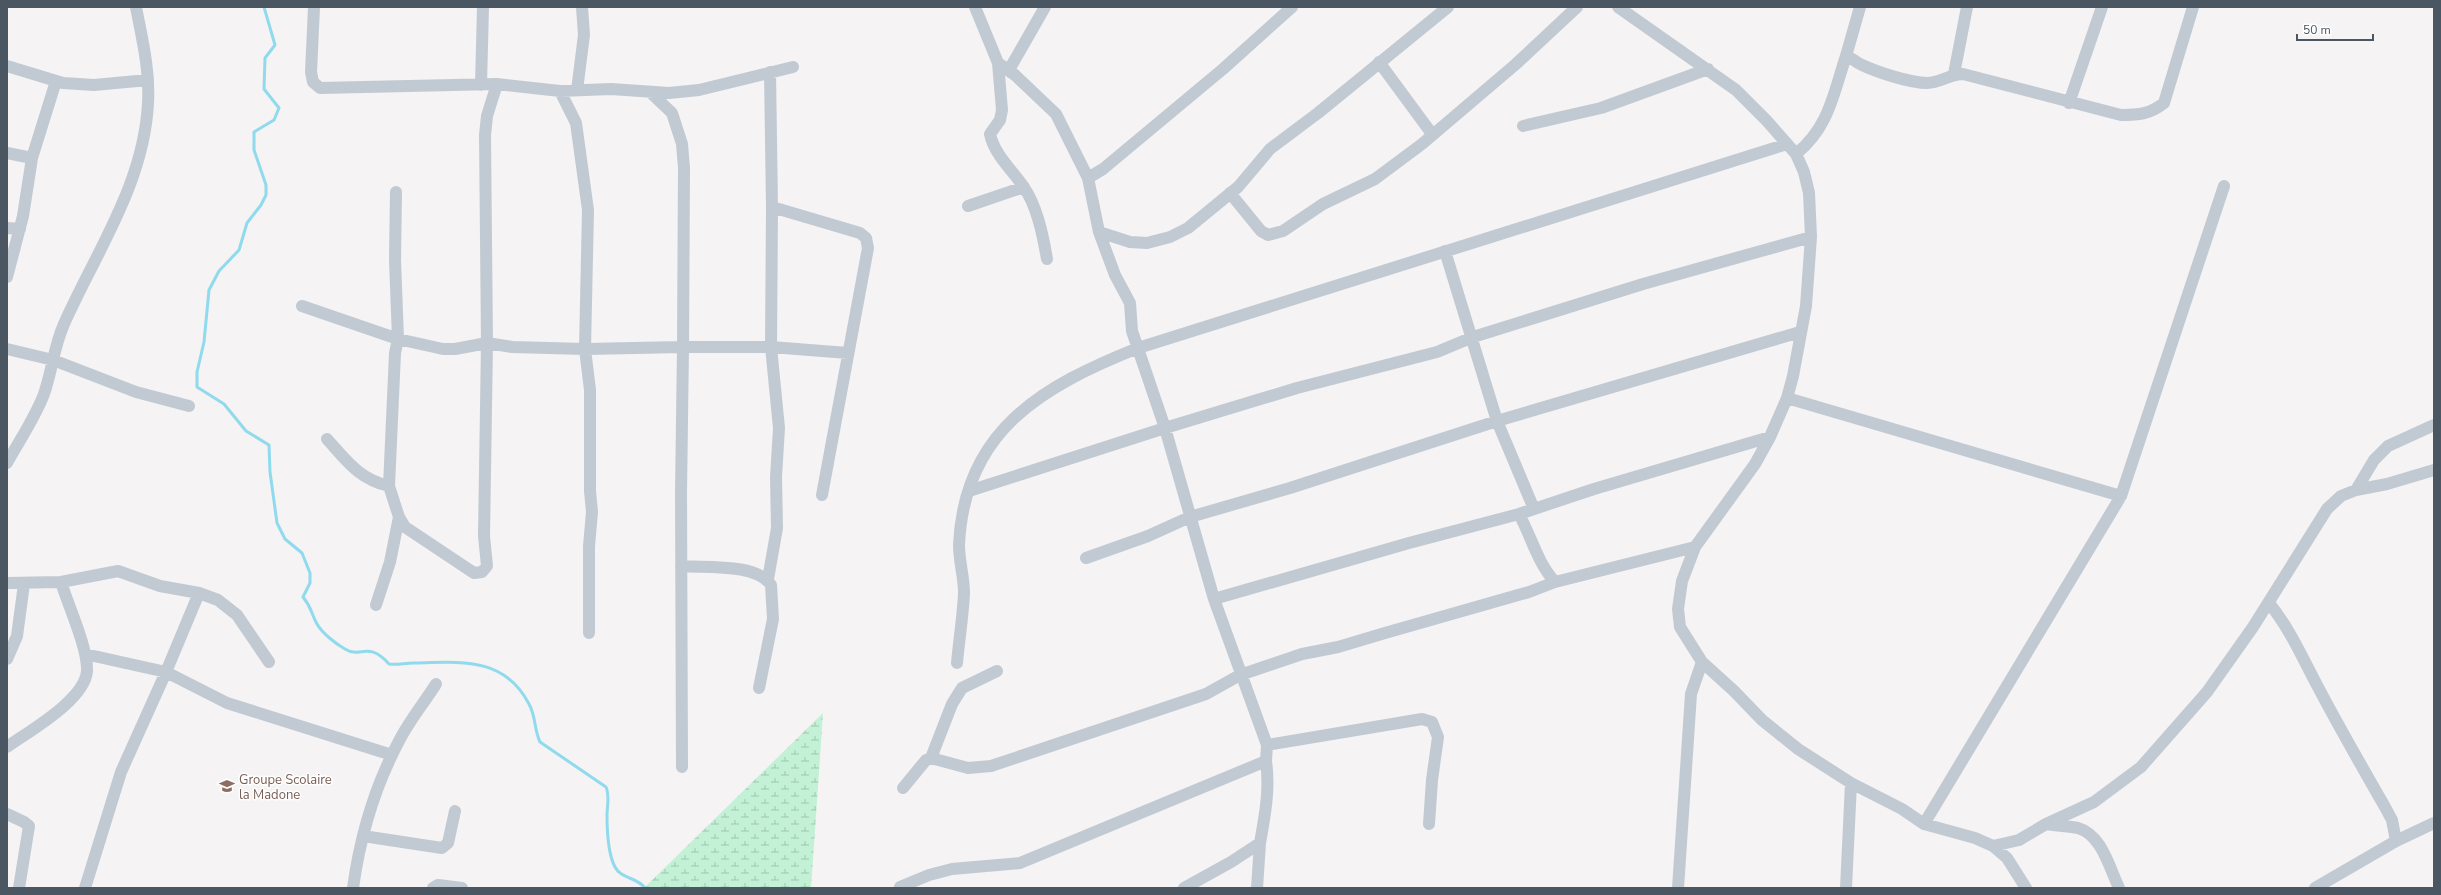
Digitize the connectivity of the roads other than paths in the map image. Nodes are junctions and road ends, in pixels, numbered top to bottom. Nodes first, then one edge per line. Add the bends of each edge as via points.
1 (136, 7) edge
2 (314, 7) edge
3 (483, 7) edge
4 (582, 7) edge
5 (975, 7) edge
6 (1046, 7) edge
7 (1292, 7) edge
8 (1448, 7) edge
9 (1577, 7) edge
10 (1860, 7) edge
11 (1967, 7) edge
12 (2102, 7) edge
13 (2193, 7) edge
14 (1621, 8) edge
15 (1282, 12) edge
16 (1846, 56) junction
17 (1379, 62) junction
18 (998, 63) junction
19 (7, 66) edge
20 (793, 67) dead end
21 (1708, 69) junction
22 (1010, 70) junction
23 (770, 72) junction
24 (1954, 74) junction
25 (148, 80) junction
26 (56, 81) junction
27 (496, 84) junction
28 (481, 85) junction
29 (577, 90) junction
30 (560, 91) junction
31 (651, 93) junction
32 (2069, 103) junction
33 (1523, 126) dead end
34 (1432, 134) junction
35 (1787, 144) junction
36 (7, 153) edge
37 (1796, 154) junction
38 (32, 158) junction
39 (1088, 178) junction
40 (2224, 186) dead end
41 (1024, 187) junction
42 (396, 192) dead end
43 (1230, 193) junction
44 (968, 206) dead end
45 (772, 207) junction
46 (7, 228) edge
47 (20, 229) junction
48 (1099, 232) junction
49 (1811, 237) junction
50 (1445, 251) junction
51 (1047, 259) dead end
52 (7, 277) edge
53 (302, 306) dead end
54 (1800, 332) junction
55 (1473, 337) junction
56 (398, 339) junction
57 (487, 343) junction
58 (772, 347) junction
59 (683, 348) junction
60 (1138, 348) junction
61 (7, 350) edge
62 (585, 350) junction
63 (848, 353) junction
64 (53, 360) junction
65 (1787, 398) junction
66 (190, 406) dead end
67 (1497, 421) junction
68 (2434, 425) edge
69 (1165, 428) junction
70 (1770, 436) junction
71 (327, 439) dead end
72 (7, 463) edge
73 (2434, 470) edge
74 (389, 486) junction
75 (2356, 490) junction
76 (969, 491) junction
77 (822, 495) dead end
78 (2121, 496) junction
79 (1534, 509) junction
80 (1519, 514) junction
81 (399, 518) junction
82 (1190, 518) junction
83 (1695, 547) junction
84 (1086, 558) dead end
85 (681, 566) junction
86 (768, 580) junction
87 (61, 582) junction
88 (1555, 582) junction
89 (7, 583) edge
90 (24, 584) junction
91 (199, 593) junction
92 (1214, 599) junction
93 (2268, 603) junction
94 (376, 605) dead end
95 (589, 633) dead end
96 (85, 654) junction
97 (7, 659) edge
98 (269, 662) dead end
99 (1702, 662) junction
100 (957, 663) dead end
101 (997, 671) dead end
102 (166, 672) junction
103 (1240, 675) junction
104 (436, 684) dead end
105 (759, 688) dead end
106 (1267, 745) junction
107 (7, 747) edge
108 (392, 755) junction
109 (931, 758) junction
110 (1266, 761) junction
111 (682, 767) dead end
112 (1851, 783) junction
113 (903, 788) dead end
114 (455, 811) dead end
115 (7, 814) edge
116 (2434, 823) edge
117 (1430, 824) dead end
118 (1924, 824) junction
119 (2046, 824) junction
120 (363, 836) junction
121 (2396, 841) junction
122 (1260, 843) junction
123 (1993, 846) junction
124 (900, 887) dead end
125 (19, 888) edge
126 (85, 888) edge
127 (354, 888) edge
128 (433, 888) edge
129 (462, 888) edge
130 (1184, 888) edge
131 (1257, 888) edge
132 (1678, 888) edge
133 (1846, 888) edge
134 (2026, 888) edge
135 (2118, 888) edge
136 (2317, 888) edge

1 - 25 street
2 - 28 street via 312,72 313,82 320,88
3 - 28 street
4 - 29 street via 584,35
5 - 18 street
6 - 22 street
7 - 15 street
8 - 17 street
9 - 34 street via 1516,64
10 - 16 street
11 - 24 street
12 - 32 street
13 - 32 street via 2164,103 2140,116 2121,115
14 - 21 street
15 - 39 street via 1223,69 1103,169
16 - 24 street via 1860,64 1914,81 1928,83
16 - 37 street via 1821,129 1811,142
17 - 34 street
17 - 43 street via 1318,114 1262,156 1249,176
18 - 22 street
18 - 41 street via 1002,110 1000,120 990,134 1010,170
19 - 26 street
20 - 23 street
21 - 33 street via 1601,108
21 - 35 street via 1736,90
22 - 39 street via 1056,114
23 - 31 street via 692,91
23 - 45 street
24 - 32 street via 1963,74
25 - 26 street via 94,85
25 - 64 street via 144,139 128,188 111,232 60,333
26 - 38 street
27 - 28 street
27 - 30 street
27 - 57 street via 484,136
29 - 30 street
29 - 31 street via 610,89
30 - 62 street via 576,123 588,210
31 - 59 street via 672,113 682,144
34 - 43 street via 1375,179 1323,204 1275,235 1261,231
35 - 37 street
35 - 50 street
36 - 38 street
37 - 49 street via 1804,172 1808,193
38 - 47 street
39 - 48 street
40 - 78 street
41 - 44 street
41 - 51 street via 1042,229
42 - 56 street
43 - 48 street via 1188,228 1170,237 1147,243 1130,242
45 - 58 street
45 - 63 street via 860,233 866,238 868,248
46 - 47 street
47 - 52 street
48 - 60 street via 1115,275 1130,303 1132,330
49 - 54 street via 1806,306
49 - 55 street via 1642,284
50 - 55 street
50 - 60 street
53 - 56 street
54 - 65 street
54 - 67 street
55 - 67 street
55 - 69 street via 1437,352 1297,388
56 - 57 street via 455,349
56 - 74 street via 394,365
57 - 62 street via 512,347
57 - 81 street via 484,536 487,566 482,572 474,573 405,527
58 - 59 street
58 - 63 street
58 - 86 street via 779,428 777,528
59 - 62 street
59 - 85 street
60 - 69 street
60 - 76 street via 1073,378 1016,414 981,460
61 - 64 street
62 - 95 street via 590,390 592,512 589,546
63 - 77 street
64 - 66 street via 136,392
64 - 72 street via 43,396
65 - 70 street
65 - 78 street
67 - 79 street
67 - 82 street
68 - 75 street via 2388,446 2374,460
69 - 76 street
69 - 82 street
70 - 79 street
70 - 83 street via 1755,464
71 - 74 street via 358,472 372,482
73 - 75 street
74 - 81 street
75 - 93 street via 2341,496 2327,509
76 - 100 street via 959,546 964,593
78 - 118 street
79 - 80 street
80 - 88 street via 1528,529 1539,561
80 - 92 street
81 - 94 street via 390,562
82 - 84 street
82 - 92 street
83 - 88 street
83 - 99 street via 1682,582 1678,608 1680,627
85 - 86 street via 749,570
85 - 111 street
86 - 105 street via 771,585 773,619
87 - 90 street
87 - 91 street via 118,571 160,586
87 - 96 street
88 - 103 street via 1529,592 1338,647 1302,654
89 - 90 street
90 - 97 street via 17,636
91 - 98 street via 218,600 237,615
91 - 102 street
92 - 103 street
93 - 119 street via 2207,692 2141,767 2094,802
93 - 121 street via 2294,639 2392,820
96 - 102 street
96 - 107 street via 87,671 81,687 68,703
99 - 112 street via 1762,720 1798,749
99 - 132 street via 1691,694
101 - 109 street via 962,688 952,704
102 - 108 street via 228,703
102 - 126 street via 121,772
103 - 106 street via 1251,697
103 - 109 street via 1206,694 991,766 968,768
104 - 108 street
106 - 110 street
106 - 117 street via 1422,719 1432,722 1438,737 1432,780
108 - 120 street
109 - 113 street via 926,760
110 - 122 street via 1266,810
110 - 124 street via 1020,863 952,869 928,875
112 - 118 street via 1902,809
112 - 133 street
114 - 120 street via 448,843 442,848
115 - 125 street via 29,826
116 - 121 street
118 - 123 street via 1975,838
119 - 123 street via 2019,840
119 - 135 street via 2078,828 2092,835
120 - 127 street
121 - 136 street
122 - 130 street
122 - 131 street
123 - 134 street via 2007,858
128 - 129 street via 438,885

